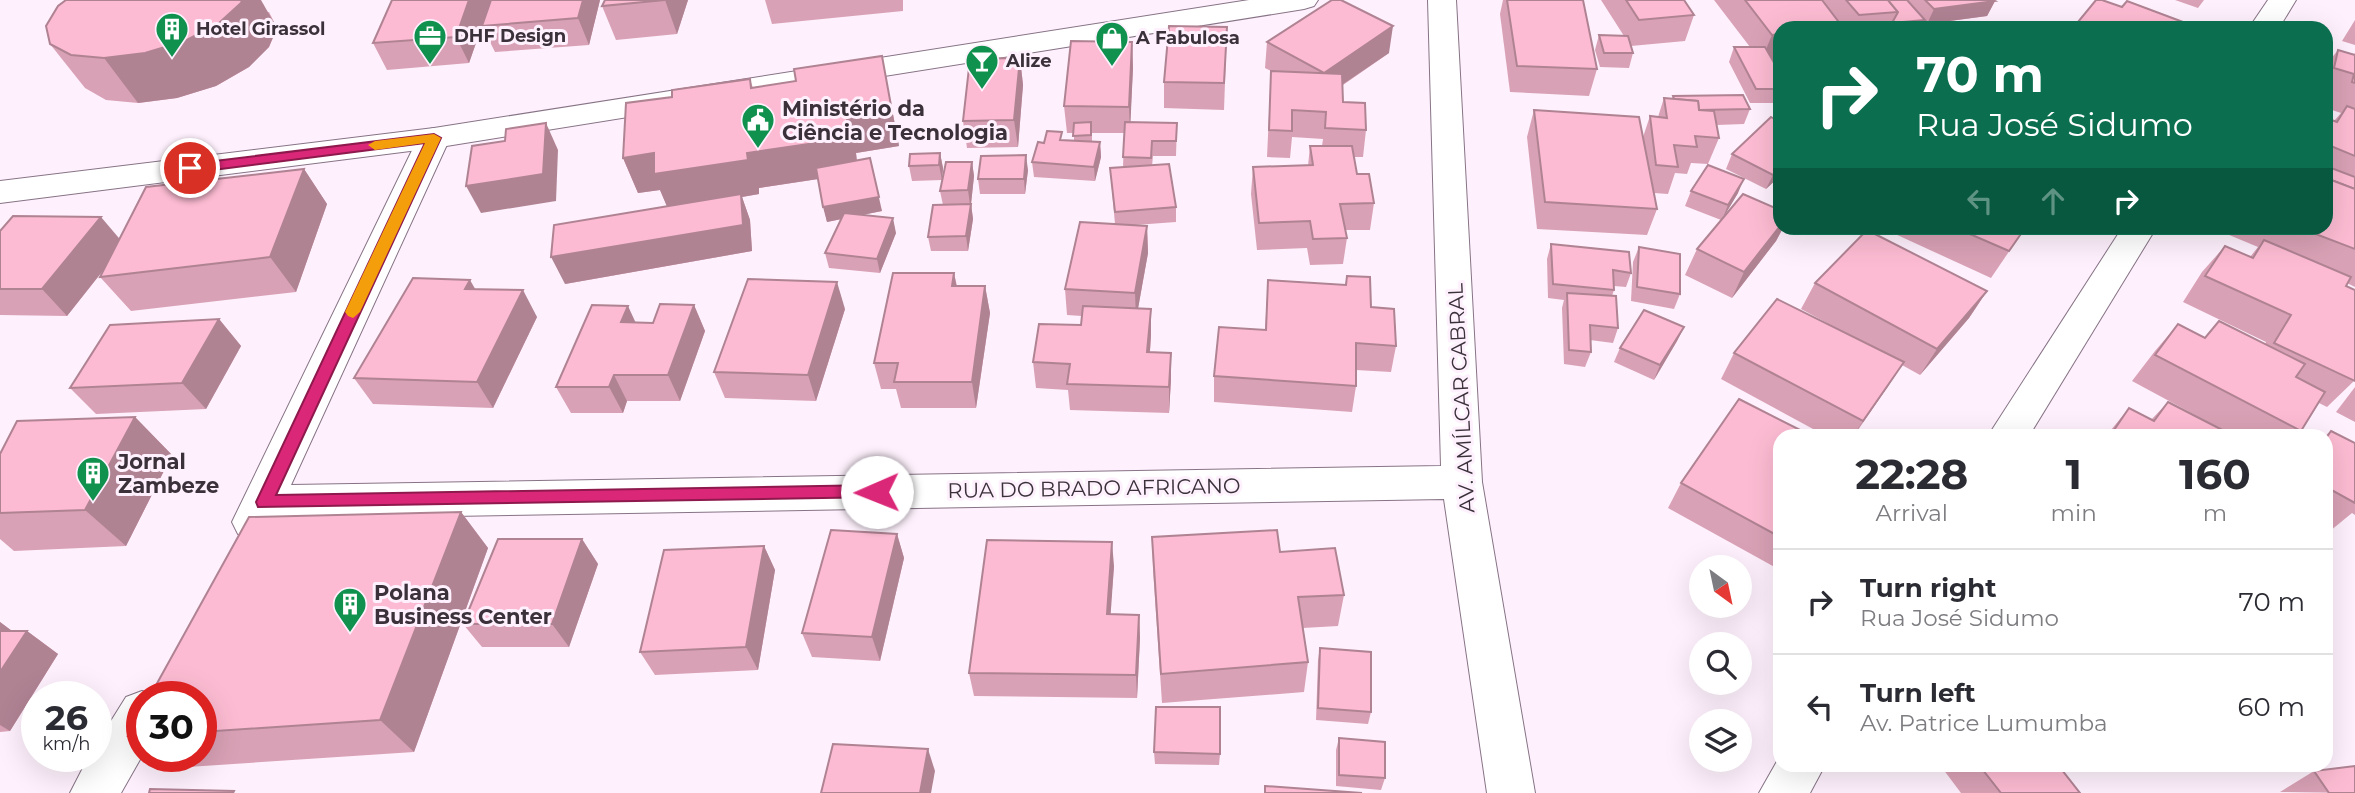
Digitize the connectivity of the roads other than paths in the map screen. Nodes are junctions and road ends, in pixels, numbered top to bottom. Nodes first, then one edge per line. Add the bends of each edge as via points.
1 (1304, 0) edge
2 (1442, 0) edge
3 (2282, 0) edge
4 (2268, 21) edge
5 (434, 138) junction
6 (0, 192) edge
7 (2135, 235) edge
8 (2012, 429) edge
9 (1462, 482) junction
10 (264, 502) junction
11 (237, 548) edge
12 (126, 739) edge
13 (1796, 772) edge
14 (94, 793) edge
15 (1511, 793) edge
16 (1783, 793) edge

1 - 5 street
2 - 9 street, AV. AMÍLCAR CABRAL
3 - 4 street
5 - 6 street
5 - 10 street
7 - 8 street
9 - 10 street, RUA DO BRADO AFRICANO
9 - 15 street, AV. AMÍLCAR CABRAL
10 - 11 street
12 - 14 street
13 - 16 street

